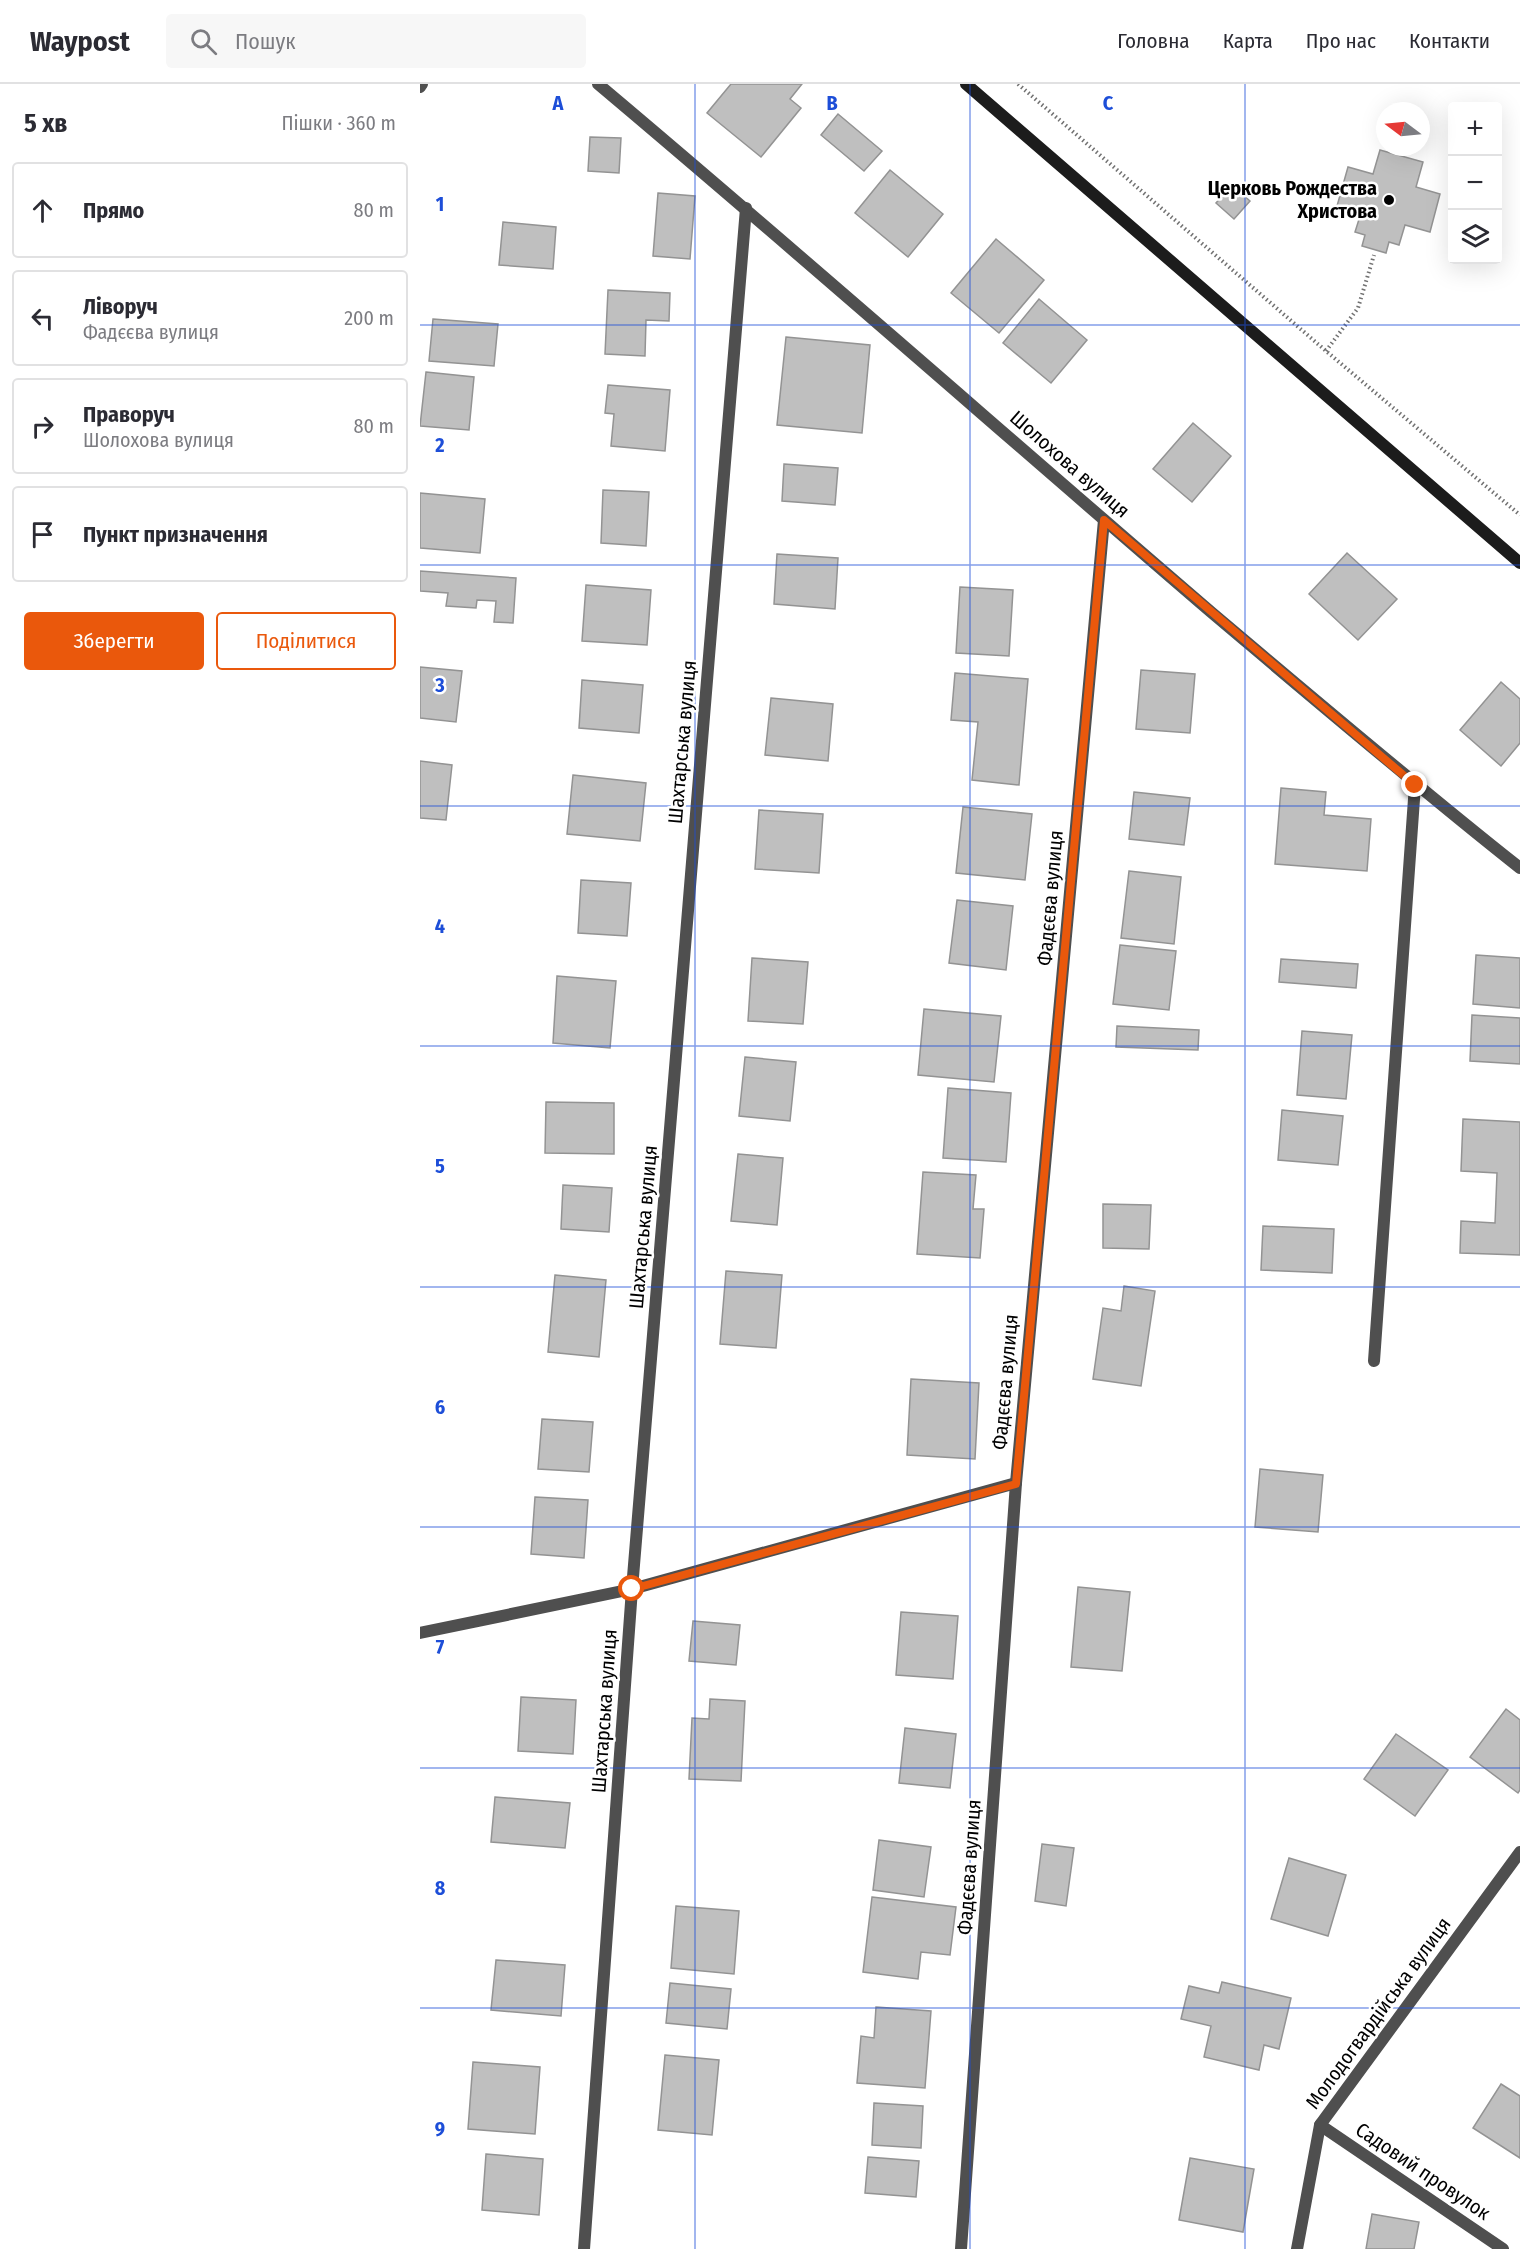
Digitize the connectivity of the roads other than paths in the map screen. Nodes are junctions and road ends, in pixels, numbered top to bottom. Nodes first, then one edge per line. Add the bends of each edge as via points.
1 (598, 84) edge
2 (966, 84) edge
3 (746, 208) junction
4 (1104, 520) junction
5 (1520, 563) edge
6 (1415, 785) junction
7 (1520, 868) edge
8 (1374, 1361) dead end
9 (1016, 1484) junction
10 (632, 1589) junction
11 (420, 1633) edge
12 (1520, 1852) edge
13 (1320, 2125) junction
14 (584, 2249) edge
15 (961, 2249) edge
16 (1297, 2249) edge
17 (1503, 2249) edge

1 - 3 street, Шолохова вулиця
2 - 5 street
3 - 4 street, Шолохова вулиця
3 - 10 street, Шахтарська вулиця
4 - 6 street, Шолохова вулиця
4 - 9 street, Фадєєва вулиця
6 - 7 street, Шолохова вулиця
6 - 8 street
9 - 10 street
9 - 15 street, Фадєєва вулиця
10 - 11 street
10 - 14 street, Шахтарська вулиця
12 - 13 street, Молодогвардійська вулиця
13 - 16 street, Молодогвардійська вулиця
13 - 17 street, Садовий провулок

